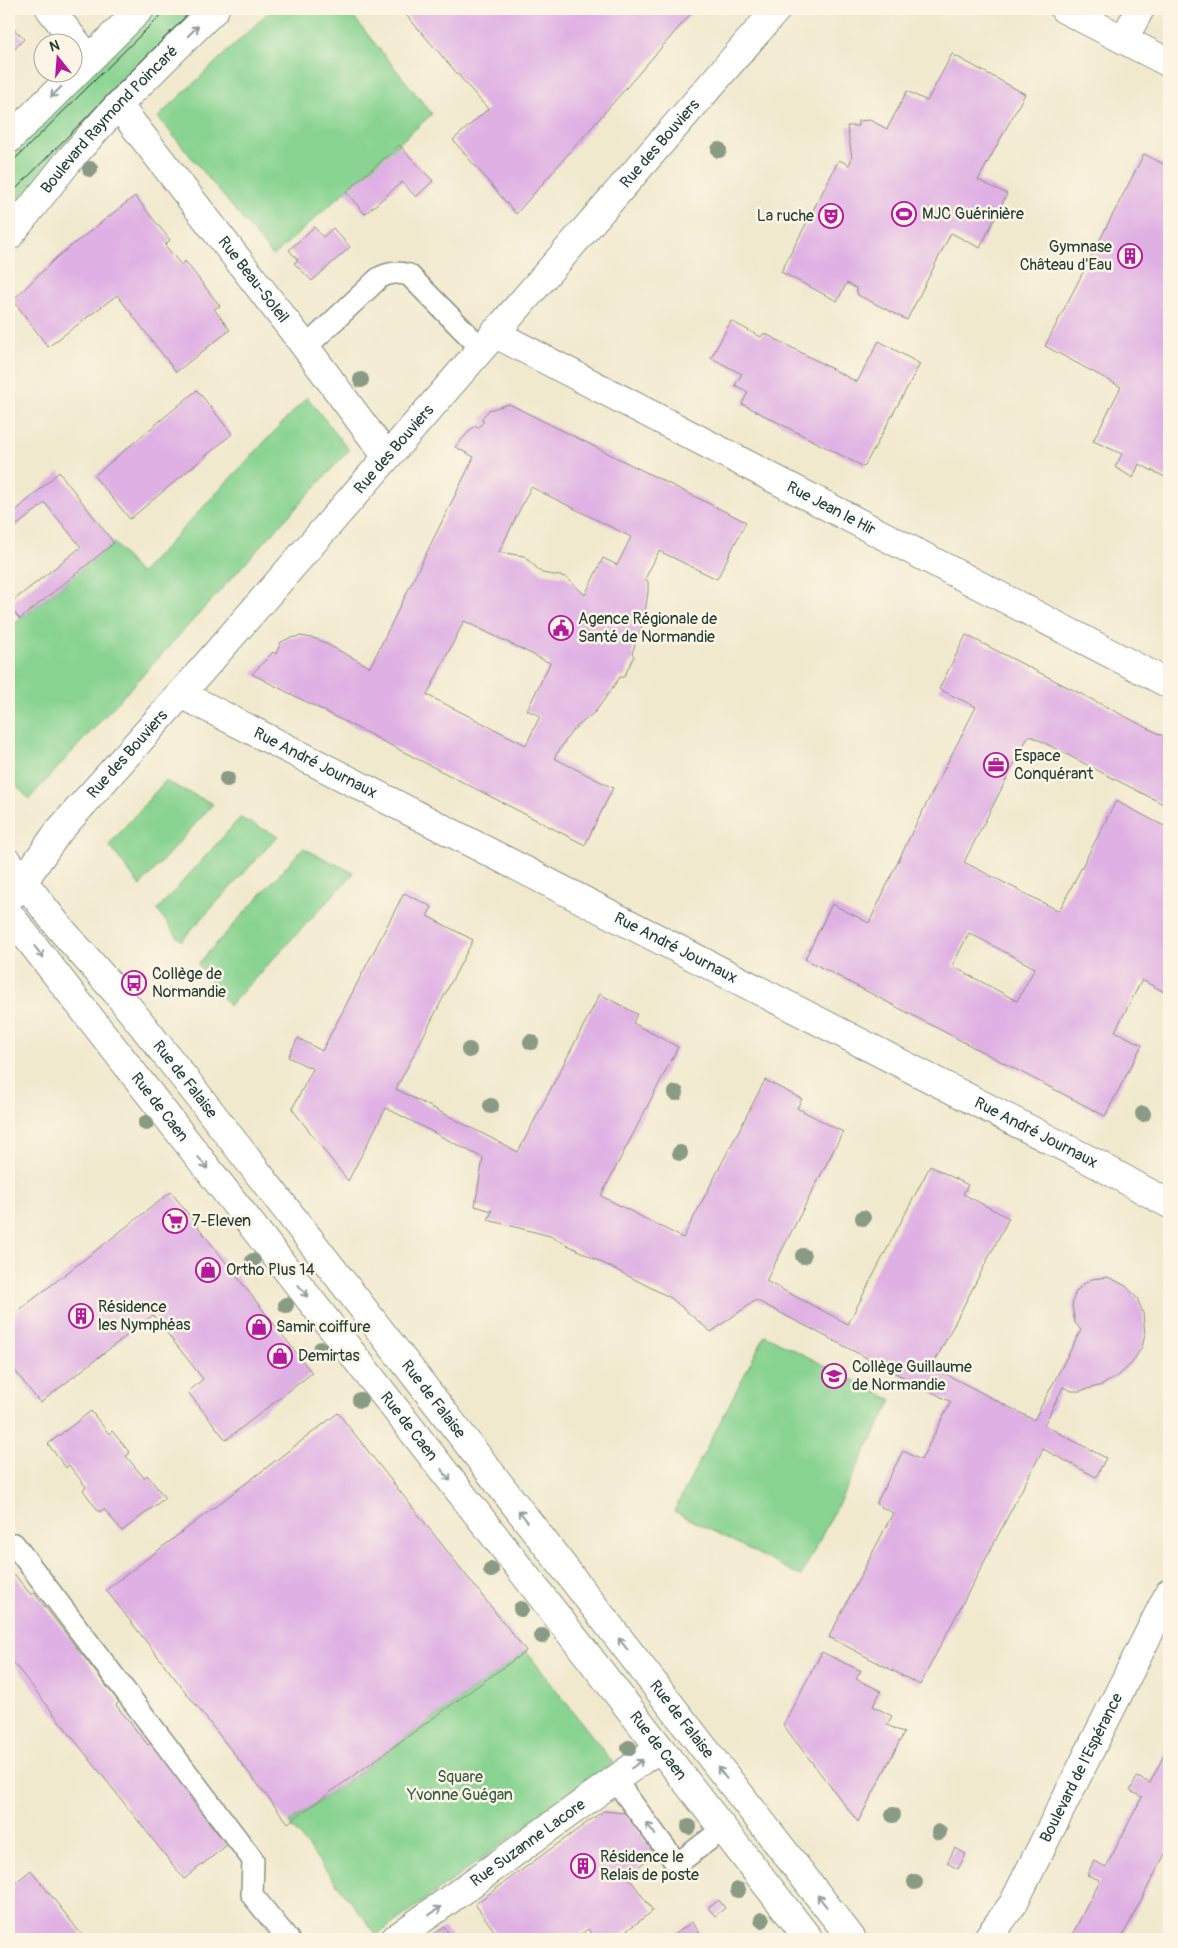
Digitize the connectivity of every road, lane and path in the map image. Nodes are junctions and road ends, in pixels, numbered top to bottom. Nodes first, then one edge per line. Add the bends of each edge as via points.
1 (50, 9) edge
2 (140, 9) edge
3 (215, 9) edge
4 (777, 9) edge
5 (1064, 9) edge
6 (1140, 9) edge
7 (1124, 39) junction
8 (89, 59) junction
9 (1169, 63) edge
10 (118, 105) junction
11 (9, 139) edge
12 (9, 236) edge
13 (487, 340) junction
14 (305, 348) junction
15 (387, 457) junction
16 (1169, 684) edge
17 (181, 694) junction
18 (13, 890) edge
19 (1167, 1197) edge
20 (9, 1548) edge
21 (1169, 1593) edge
22 (659, 1748) junction
23 (615, 1780) junction
24 (723, 1829) junction
25 (288, 1939) edge
26 (396, 1939) edge
27 (808, 1939) edge
28 (852, 1939) edge
29 (987, 1939) edge

1 - 8 street
2 - 8 street
10 -> 3 street, Boulevard Raymond Poincaré
4 - 13 street, Rue des Bouviers
5 - 7 street
6 - 7 street
7 - 9 street
8 -> 11 street
10 - 12 street, Boulevard Raymond Poincaré
10 - 14 street, Rue Beau-Soleil
13 - 14 lane via 410,275 399,272 379,278
13 - 15 street, Rue des Bouviers
13 - 16 street, Rue Jean le Hir
14 - 15 street, Rue Beau-Soleil
15 - 17 street, Rue des Bouviers
17 - 18 street, Rue des Bouviers via 58,832
17 - 19 street, Rue André Journaux
18 -> 22 street, Rue de Caen
28 -> 18 street, Rue de Falaise via 116,992 59,927
20 - 25 lane via 14,1544 253,1860 252,1895
21 - 29 street, Boulevard de l'Espérance via 1013,1904
23 -> 22 street, Rue Suzanne Lacore
22 - 24 street, Rue de Caen
24 -> 23 lane via 676,1864
26 -> 23 street, Rue Suzanne Lacore
24 - 27 street, Rue de Caen

